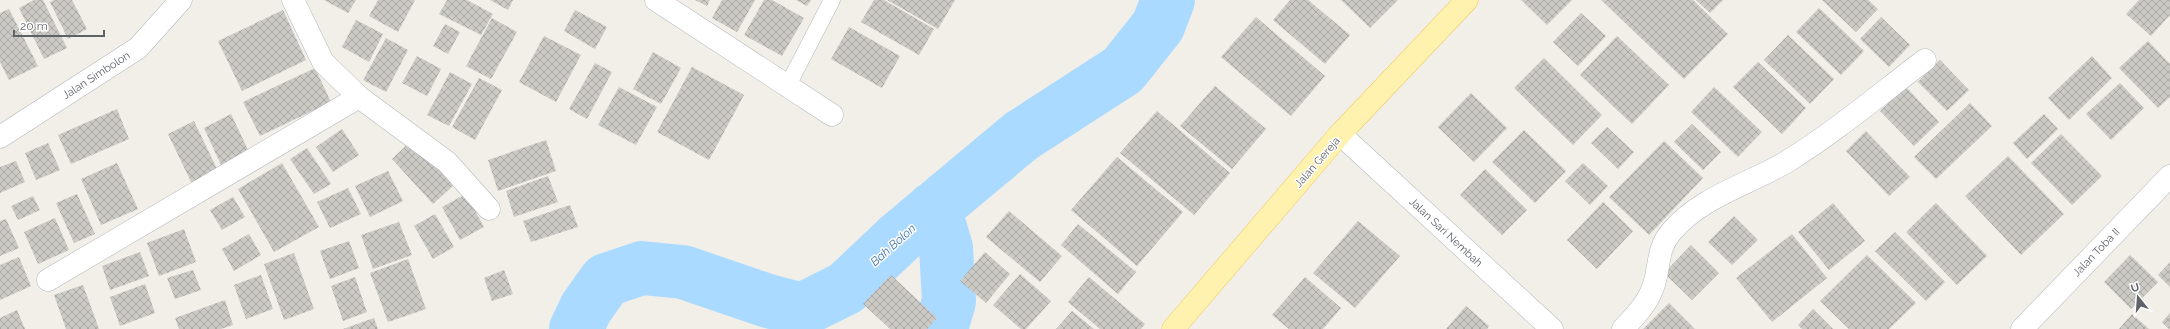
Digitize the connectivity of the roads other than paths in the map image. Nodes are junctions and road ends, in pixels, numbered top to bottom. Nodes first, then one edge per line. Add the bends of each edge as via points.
1 (181, 0) edge
2 (293, 0) edge
3 (656, 0) edge
4 (832, 0) edge
5 (1467, 0) edge
6 (1925, 60) dead end
7 (787, 87) junction
8 (359, 97) junction
9 (832, 115) dead end
10 (1340, 134) junction
11 (0, 137) edge
12 (2170, 176) edge
13 (489, 209) dead end
14 (48, 280) dead end
15 (1173, 329) edge
16 (1552, 329) edge
17 (1623, 329) edge
18 (2022, 329) edge

1 - 11 street, Jalan Simbolon via 138,48
2 - 8 street via 323,62
3 - 7 street
4 - 7 lane
5 - 10 main road, Jalan Gereja
6 - 17 street via 1809,148 1710,201 1684,219 1663,243 1652,290 1645,303
7 - 9 street
8 - 13 street via 447,162
8 - 14 street
10 - 15 main road, Jalan Gereja
10 - 16 street, Jalan Sari Nembah
12 - 18 street, Jalan Toba II

